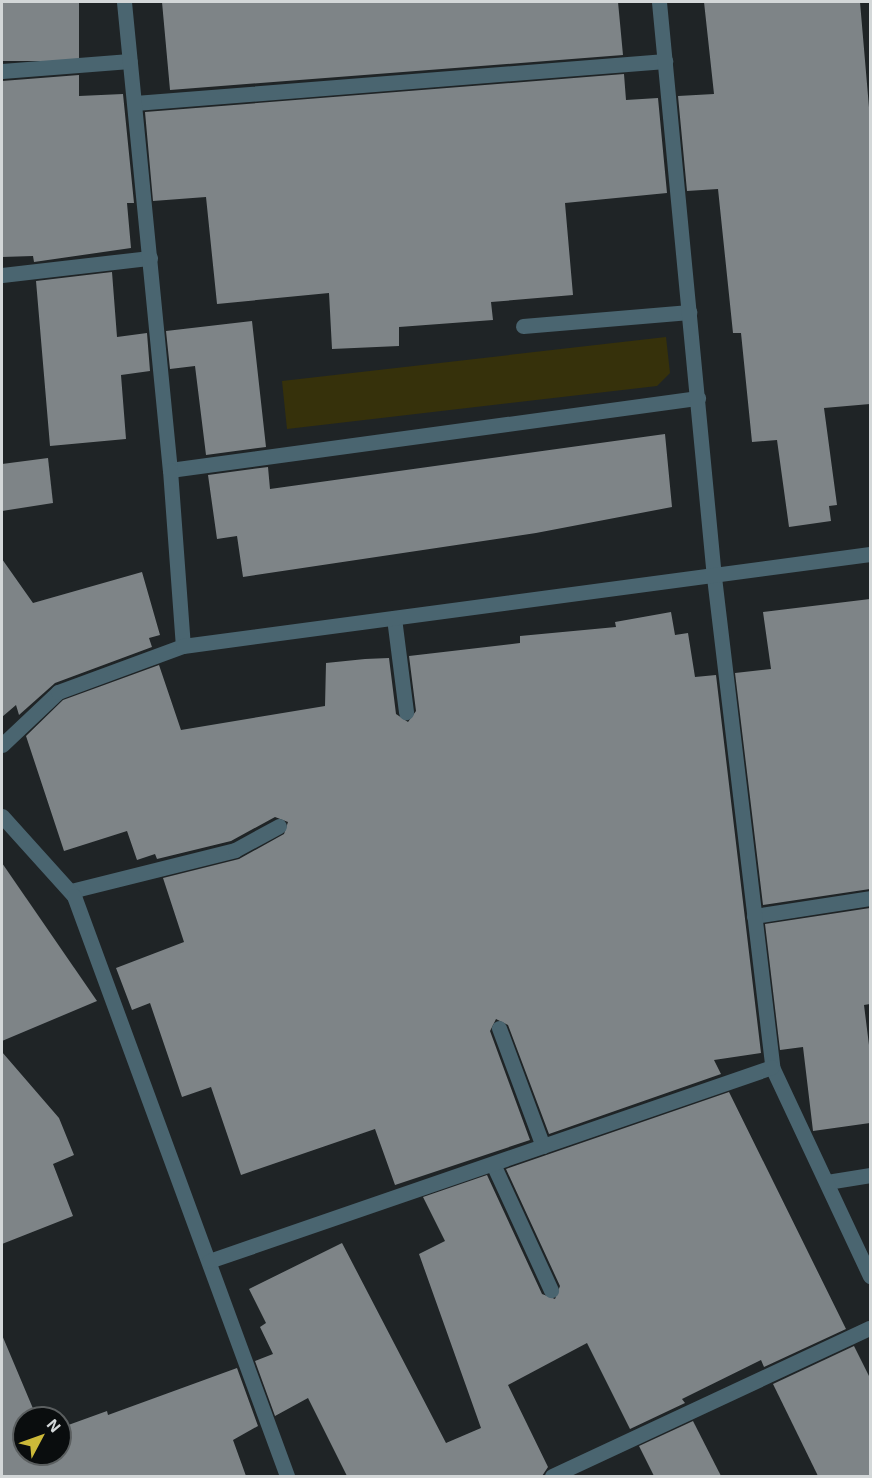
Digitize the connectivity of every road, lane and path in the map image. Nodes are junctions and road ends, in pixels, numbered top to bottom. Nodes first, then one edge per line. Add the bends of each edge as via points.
1 (124, 2) edge
2 (659, 2) edge
3 (665, 60) junction
4 (130, 62) junction
5 (2, 71) edge
6 (135, 103) junction
7 (150, 258) junction
8 (2, 275) edge
9 (689, 312) junction
10 (523, 326) dead end
11 (698, 398) junction
12 (170, 470) junction
13 (870, 554) edge
14 (714, 577) junction
15 (394, 618) junction
16 (183, 646) junction
17 (406, 712) dead end
18 (2, 745) edge
19 (2, 816) edge
20 (279, 826) dead end
21 (71, 891) junction
22 (870, 898) edge
23 (754, 916) junction
24 (499, 1028) dead end
25 (772, 1067) junction
26 (543, 1146) junction
27 (493, 1164) junction
28 (870, 1175) edge
29 (826, 1182) junction
30 (209, 1261) junction
31 (870, 1276) edge
32 (550, 1290) dead end
33 (870, 1328) edge
34 (287, 1476) edge
35 (552, 1476) edge

1 - 4 street
2 - 3 street
3 - 6 street
3 - 9 street
4 - 5 street
4 - 6 street
6 - 7 street
7 - 8 street
7 - 12 street
9 - 10 street
9 - 11 street
11 - 12 street
11 - 14 street
12 - 16 street
13 - 14 street
14 - 15 street
14 - 23 street
15 - 16 street
15 - 17 street
16 - 18 street via 58,692
19 - 21 street
20 - 21 street via 235,850
21 - 30 street
22 - 23 street
23 - 25 street
24 - 26 street
25 - 26 street
25 - 29 street
26 - 27 street
27 - 30 street
27 - 32 street
28 - 29 street
29 - 31 street
30 - 34 street
33 - 35 street

